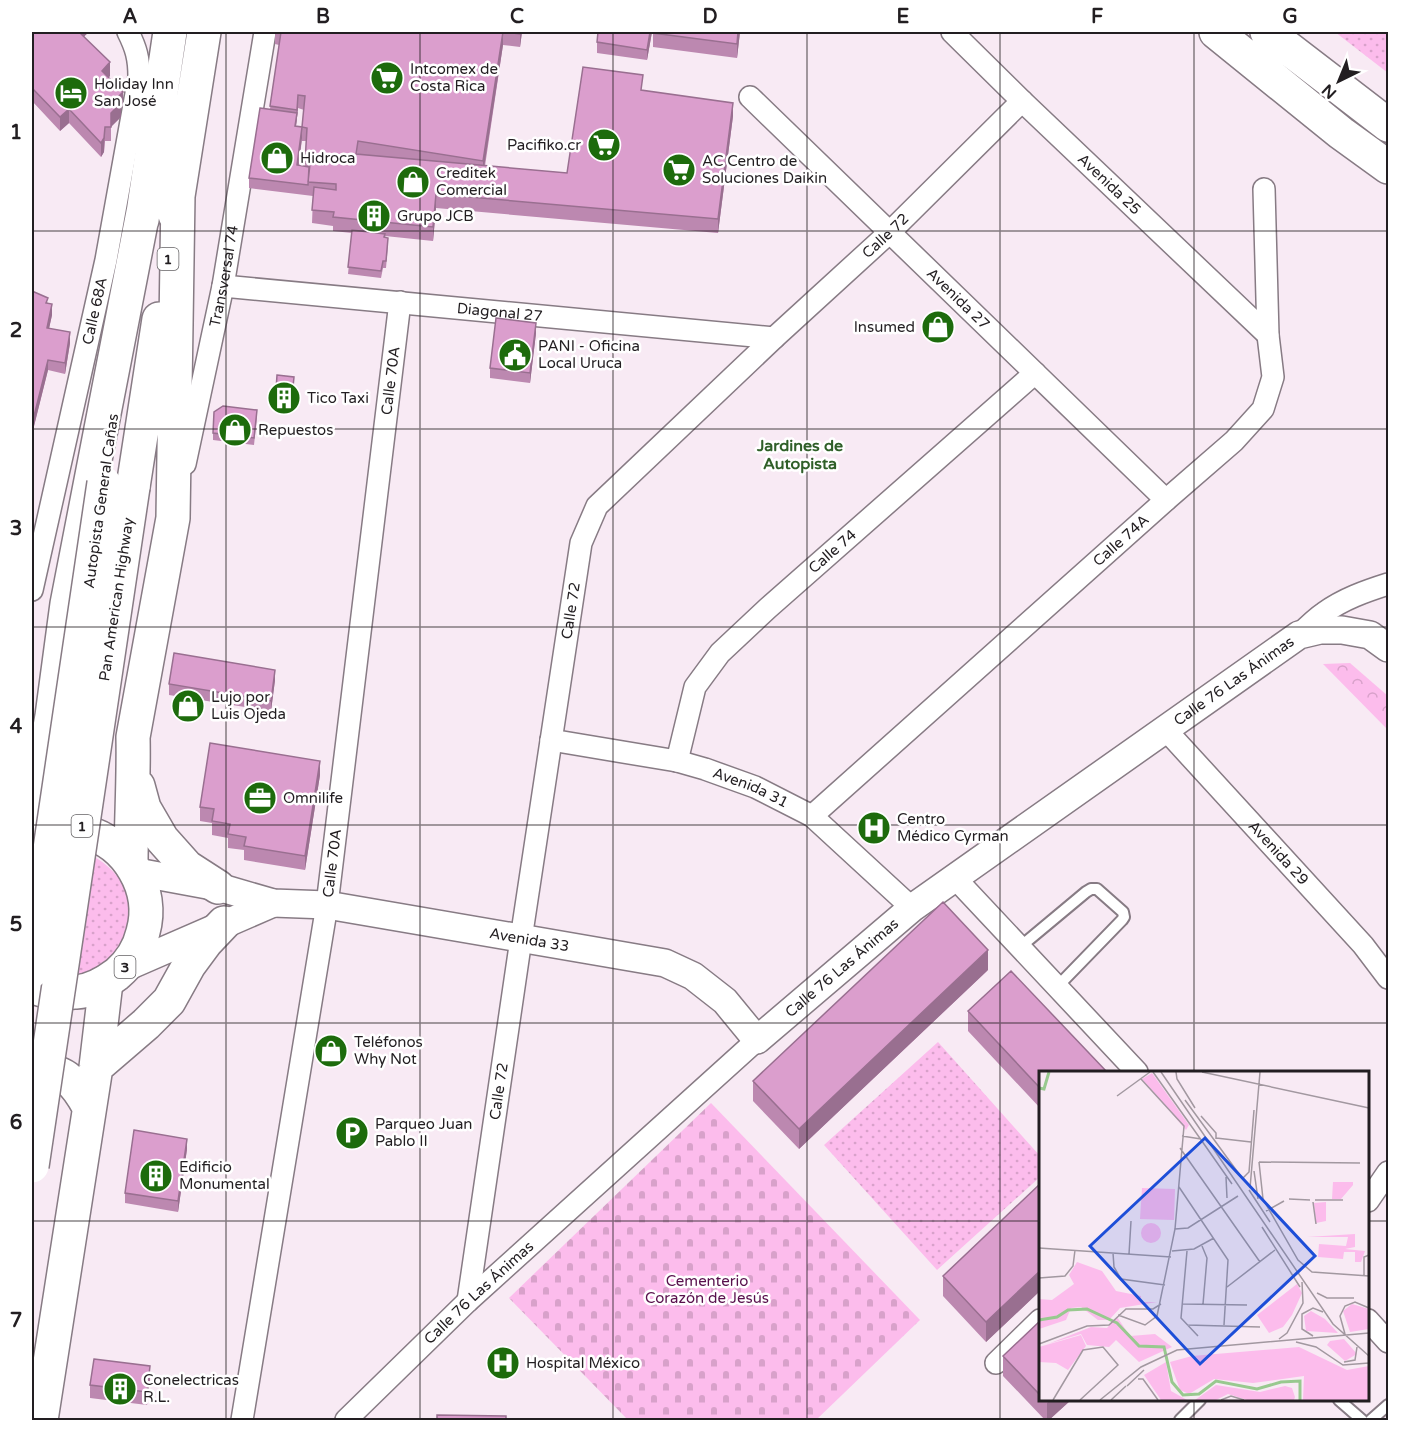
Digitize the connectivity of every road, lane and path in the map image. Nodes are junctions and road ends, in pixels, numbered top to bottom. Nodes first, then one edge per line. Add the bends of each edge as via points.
1 (128, 32) edge
2 (170, 32) edge
3 (204, 32) edge
4 (265, 32) edge
5 (952, 32) edge
6 (1216, 32) edge
7 (1267, 32) edge
8 (750, 97) dead end
9 (1022, 101) junction
10 (1389, 125) edge
11 (1389, 166) edge
12 (1264, 189) dead end
13 (178, 195) junction
14 (146, 197) junction
15 (890, 232) junction
16 (224, 286) junction
17 (400, 302) junction
18 (1268, 335) junction
19 (774, 338) junction
20 (1035, 373) junction
21 (119, 485) junction
22 (1166, 500) junction
23 (173, 518) junction
24 (1389, 584) edge
25 (32, 590) edge
26 (32, 595) edge
27 (67, 604) junction
28 (1299, 635) junction
29 (1389, 648) edge
30 (42, 711) edge
31 (1165, 729) junction
32 (133, 736) junction
33 (551, 740) junction
34 (677, 761) junction
35 (134, 772) junction
36 (812, 816) junction
37 (32, 828) edge
38 (32, 836) edge
39 (134, 868) junction
40 (954, 877) junction
41 (218, 887) junction
42 (273, 903) junction
43 (327, 905) junction
44 (912, 908) junction
45 (224, 923) junction
46 (520, 939) junction
47 (1020, 947) junction
48 (32, 971) edge
49 (116, 974) junction
50 (1389, 978) edge
51 (32, 986) edge
52 (1057, 987) junction
53 (757, 1040) junction
54 (96, 1067) junction
55 (32, 1068) edge
56 (1136, 1071) edge
57 (89, 1107) junction
58 (32, 1166) edge
59 (1389, 1172) edge
60 (1369, 1200) edge
61 (468, 1300) junction
62 (1369, 1321) edge
63 (1039, 1322) edge
64 (1389, 1342) edge
65 (996, 1363) dead end
66 (1199, 1401) edge
67 (1340, 1401) edge
68 (1389, 1405) edge
69 (41, 1420) edge
70 (242, 1420) edge
71 (346, 1420) edge
72 (1180, 1420) edge
73 (1362, 1420) edge
74 (1371, 1420) edge

1 - 25 street, Calle 68A via 136,48 139,77 106,260
2 - 14 main road, Autopista General Cañas / 1
3 - 13 main road, Pan American Highway / 1
4 - 16 street, Transversal 74
5 - 9 street, Avenida 25
6 - 11 main road via 1341,133
7 - 10 main road
8 - 15 street, Avenida 27
9 - 15 street, Calle 72
9 - 18 street, Avenida 25
12 - 18 street, Calle 74A
13 - 21 main road, Pan American Highway / 1
13 - 23 main road
14 - 21 main road, Autopista General Cañas / 1
14 - 27 main road
15 - 19 street, Calle 72
15 - 20 street, Avenida 27
16 - 17 street, Diagonal 27
16 - 23 street, Transversal 74
17 - 19 street, Diagonal 27
17 - 43 street, Calle 70A
18 - 22 street, Calle 74A via 1273,377 1263,410 1234,441
19 - 33 street, Calle 72 via 597,506 581,543
20 - 22 street, Avenida 27
20 - 34 street, Calle 74 via 720,653 695,687
21 - 48 main road, Autopista General Cañas / 1, bridge
21 - 58 main road, Pan American Highway / 1, bridge
22 - 36 street, Calle 74A
23 - 32 main road
24 - 28 street, Calle 76 Las Ánimas via 1340,603
26 - 27 street
27 - 30 main road via 63,637
28 - 29 street via 1342,630 1370,635
28 - 31 street, Calle 76 Las Ánimas
30 - 32 main road via 72,738 86,744 117,743
30 - 37 main road
31 - 40 street, Calle 76 Las Ánimas
31 - 50 street, Avenida 29
32 - 35 main road
33 - 34 street, Avenida 31
33 - 46 street, Calle 72
34 - 36 street, Avenida 31 via 755,787
35 - 39 main road
35 - 41 main road via 144,808 162,840 187,867
36 - 44 street, Avenida 31
38 - 39 main road via 67,829 86,832 119,850
39 - 41 street, Avenida 33
39 - 49 main road, 3 via 145,896 146,921 139,946
40 - 44 street, Calle 76 Las Ánimas
40 - 47 street
41 - 42 street, Avenida 33
42 - 43 street, Avenida 33
42 - 45 street, Avenida 33
43 - 46 street, Avenida 33
43 - 70 street, Calle 70A
44 - 53 street, Calle 76 Las Ánimas
45 - 49 street, Avenida 33
45 - 54 main road via 189,965 169,1000
46 - 53 street, Avenida 33 via 665,963 693,976 725,1000
46 - 61 street, Calle 72
47 - 52 street
47 - 52 lane via 1091,889 1097,889 1123,912 1122,921
49 - 51 main road, 3 via 84,991 61,994
49 - 54 main road
52 - 56 street
53 - 61 street, Calle 76 Las Ánimas
54 - 57 main road
55 - 57 main road via 50,1069 67,1077
57 - 69 main road
59 - 60 street
61 - 71 street, Calle 76 Las Ánimas
62 - 64 street
63 - 65 street
66 - 72 lane
67 - 73 lane
68 - 74 lane

